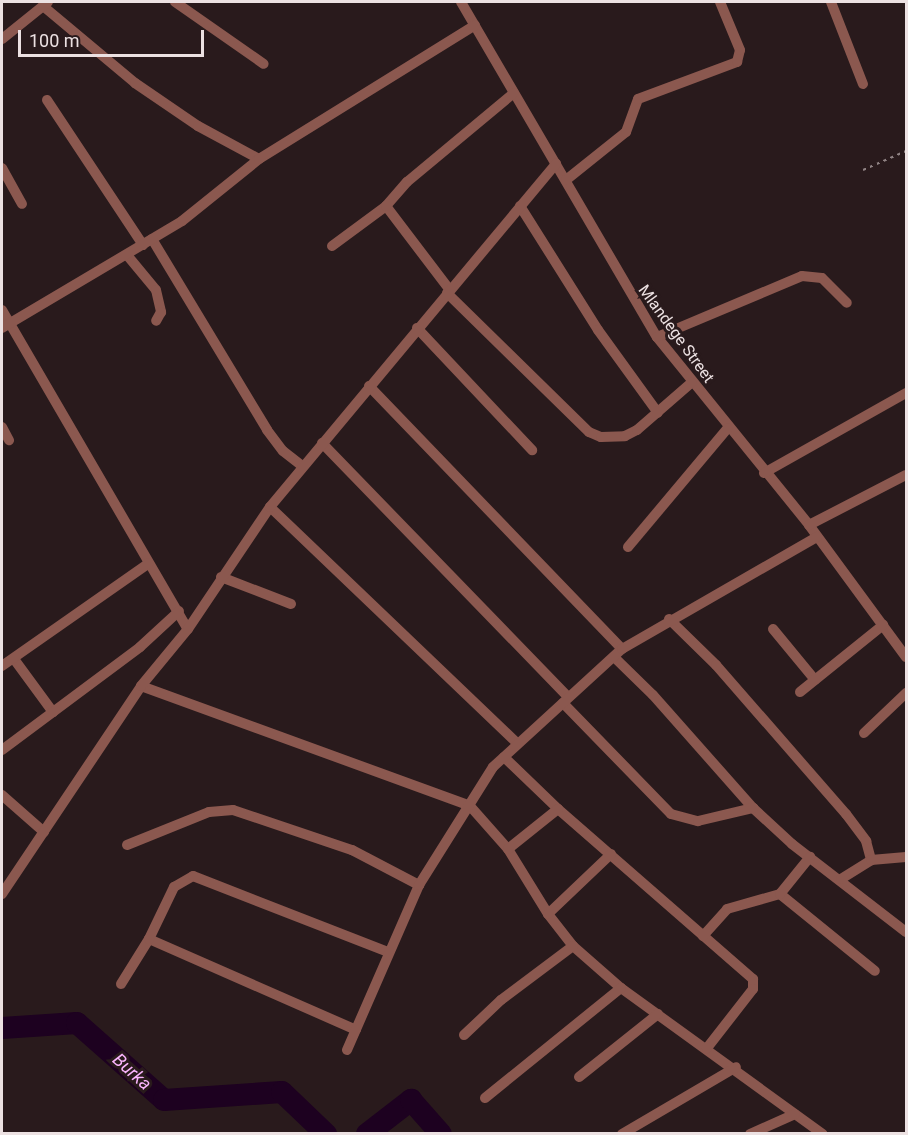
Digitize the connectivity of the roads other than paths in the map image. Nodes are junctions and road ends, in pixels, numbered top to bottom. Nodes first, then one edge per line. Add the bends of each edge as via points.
1 (175, 2) edge
2 (461, 2) edge
3 (720, 2) edge
4 (831, 2) edge
5 (45, 4) edge
6 (475, 25) junction
7 (2, 39) edge
8 (264, 64) dead end
9 (863, 84) dead end
10 (514, 93) junction
11 (47, 100) dead end
12 (259, 159) junction
13 (556, 164) junction
14 (2, 168) edge
15 (566, 180) junction
16 (22, 204) dead end
17 (386, 206) junction
18 (520, 206) junction
19 (147, 242) junction
20 (332, 246) dead end
21 (127, 255) junction
22 (448, 291) junction
23 (847, 303) dead end
24 (2, 310) edge
25 (156, 321) dead end
26 (5, 326) edge
27 (417, 327) junction
28 (657, 337) junction
29 (691, 382) junction
30 (369, 386) junction
31 (906, 393) edge
32 (658, 412) junction
33 (2, 427) edge
34 (728, 428) junction
35 (9, 440) dead end
36 (322, 443) junction
37 (532, 450) dead end
38 (302, 466) junction
39 (764, 473) junction
40 (906, 474) edge
41 (270, 507) junction
42 (809, 525) junction
43 (817, 537) junction
44 (628, 547) dead end
45 (149, 563) junction
46 (221, 576) junction
47 (291, 604) dead end
48 (179, 611) junction
49 (669, 619) junction
50 (883, 626) junction
51 (188, 629) junction
52 (773, 629) dead end
53 (618, 653) junction
54 (906, 657) edge
55 (14, 659) junction
56 (2, 666) edge
57 (815, 680) junction
58 (141, 686) junction
59 (800, 692) dead end
60 (906, 693) edge
61 (566, 700) junction
62 (52, 712) junction
63 (864, 733) dead end
64 (517, 743) junction
65 (2, 750) edge
66 (504, 757) junction
67 (2, 795) edge
68 (470, 806) junction
69 (753, 808) junction
70 (558, 809) junction
71 (44, 832) junction
72 (127, 845) dead end
73 (508, 849) junction
74 (611, 854) junction
75 (810, 857) junction
76 (906, 857) edge
77 (871, 860) junction
78 (841, 879) junction
79 (419, 885) junction
80 (2, 894) edge
81 (780, 894) junction
82 (548, 915) junction
83 (906, 932) edge
84 (703, 936) junction
85 (149, 939) junction
86 (573, 946) junction
87 (388, 952) junction
88 (875, 971) dead end
89 (121, 984) dead end
90 (621, 988) junction
91 (658, 1014) junction
92 (356, 1029) junction
93 (464, 1035) dead end
94 (707, 1048) junction
95 (347, 1050) dead end
96 (736, 1067) junction
97 (579, 1077) dead end
98 (484, 1098) dead end
99 (795, 1114) junction
100 (622, 1134) edge
101 (750, 1134) edge
102 (824, 1134) edge

1 - 8 street
2 - 6 street, Mlandege Street
3 - 15 street via 740,50 738,62 638,99 626,132
4 - 9 street
5 - 7 street
5 - 12 street via 135,83 198,126
6 - 10 street, Mlandege Street
6 - 12 street
10 - 13 street, Mlandege Street
10 - 17 street via 407,182
11 - 19 street
12 - 19 street via 182,220
13 - 15 street, Mlandege Street
13 - 18 street
14 - 16 street
15 - 28 street, Mlandege Street
17 - 20 street
17 - 22 street
18 - 22 street
18 - 32 street via 598,330
19 - 21 street
19 - 38 street via 267,430 283,451
21 - 25 street via 156,290 161,312
21 - 26 street
22 - 27 street
22 - 32 street via 589,432 601,437 625,436
23 - 28 street via 822,278 802,276
24 - 26 street
26 - 45 street
27 - 30 street
27 - 37 street
28 - 29 street, Mlandege Street
29 - 32 street
29 - 34 street, Mlandege Street
30 - 36 street
30 - 53 street
31 - 39 street
33 - 35 street
34 - 39 street, Mlandege Street
34 - 44 street
36 - 38 street
36 - 61 street
38 - 41 street
39 - 42 street, Mlandege Street
40 - 42 street
41 - 46 street
41 - 64 street
42 - 43 street, Mlandege Street
43 - 49 street
43 - 50 street, Mlandege Street
45 - 48 street
45 - 55 street
46 - 47 street
46 - 51 street
48 - 51 street
48 - 62 street via 140,647
49 - 53 street
49 - 77 street via 716,665 856,827 866,841
50 - 54 street, Mlandege Street
50 - 57 street
51 - 58 street
52 - 57 street
53 - 61 street
53 - 69 street
55 - 56 street
55 - 62 street
57 - 59 street
58 - 68 street
58 - 71 street
60 - 63 street
61 - 64 street
61 - 69 street via 671,814 698,820
62 - 65 street
64 - 66 street
66 - 68 street via 493,767
66 - 70 street
67 - 71 street
68 - 73 street
68 - 79 street
69 - 75 street
70 - 73 street
70 - 74 street
71 - 80 street
72 - 79 street via 209,812 233,810 352,850
73 - 82 street
74 - 82 street
74 - 84 street
75 - 78 street
75 - 81 street
76 - 77 street
77 - 78 street
78 - 83 street
79 - 87 street
81 - 84 street via 727,909
81 - 88 street
82 - 86 street
84 - 94 street via 755,982
85 - 87 street via 174,887 186,878 201,876
85 - 89 street
85 - 92 street
86 - 90 street
86 - 93 street via 501,1000
87 - 92 street
90 - 91 street
90 - 98 street
91 - 94 street
91 - 97 street
92 - 95 street
94 - 96 street
96 - 99 street
96 - 100 street
99 - 101 street
99 - 102 street

